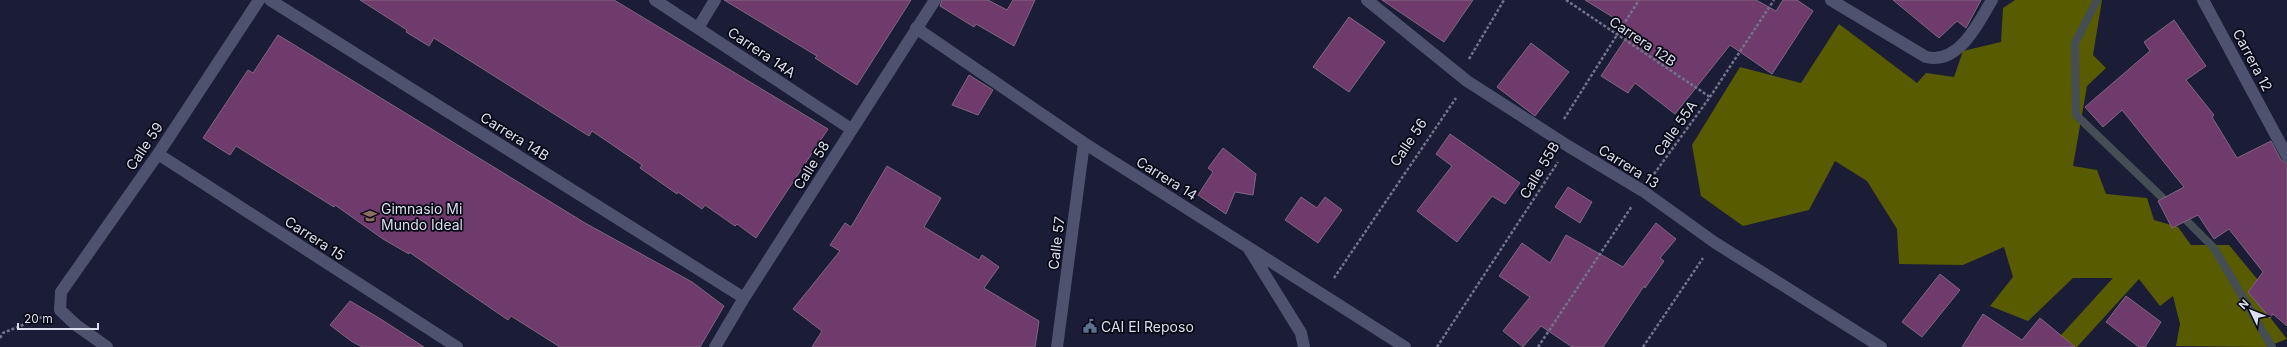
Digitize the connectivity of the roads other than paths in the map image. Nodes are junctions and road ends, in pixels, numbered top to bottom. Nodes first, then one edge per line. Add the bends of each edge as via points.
1 (259, 0) edge
2 (270, 0) edge
3 (655, 0) edge
4 (715, 0) edge
5 (935, 0) edge
6 (1367, 0) edge
7 (1832, 0) edge
8 (1992, 0) edge
9 (2204, 0) edge
10 (698, 28) junction
11 (916, 28) junction
12 (851, 129) junction
13 (1084, 143) junction
14 (158, 154) junction
15 (2287, 156) edge
16 (1248, 246) junction
17 (744, 298) junction
18 (1877, 346) edge
19 (107, 347) edge
20 (457, 347) edge
21 (715, 347) edge
22 (1057, 347) edge
23 (1304, 347) edge
24 (1405, 347) edge

1 - 14 street, Calle 59
2 - 17 street, Carrera 14B
3 - 10 street, Carrera 14A
4 - 10 street
5 - 11 street, Calle 58
6 - 18 street, Carrera 13 via 1467,81 1643,191 1714,242
7 - 8 street via 1926,57 1937,58 1959,48
9 - 15 street, Carrera 12
10 - 12 street, Carrera 14A
11 - 12 street, Calle 58
11 - 13 street, Carrera 14
12 - 17 street, Calle 58
13 - 16 street, Carrera 14
13 - 22 street, Calle 57
14 - 19 street, Calle 59 via 61,292 60,310
14 - 20 street, Carrera 15
16 - 23 street via 1301,333
16 - 24 street, Carrera 14
17 - 21 street, Calle 58

